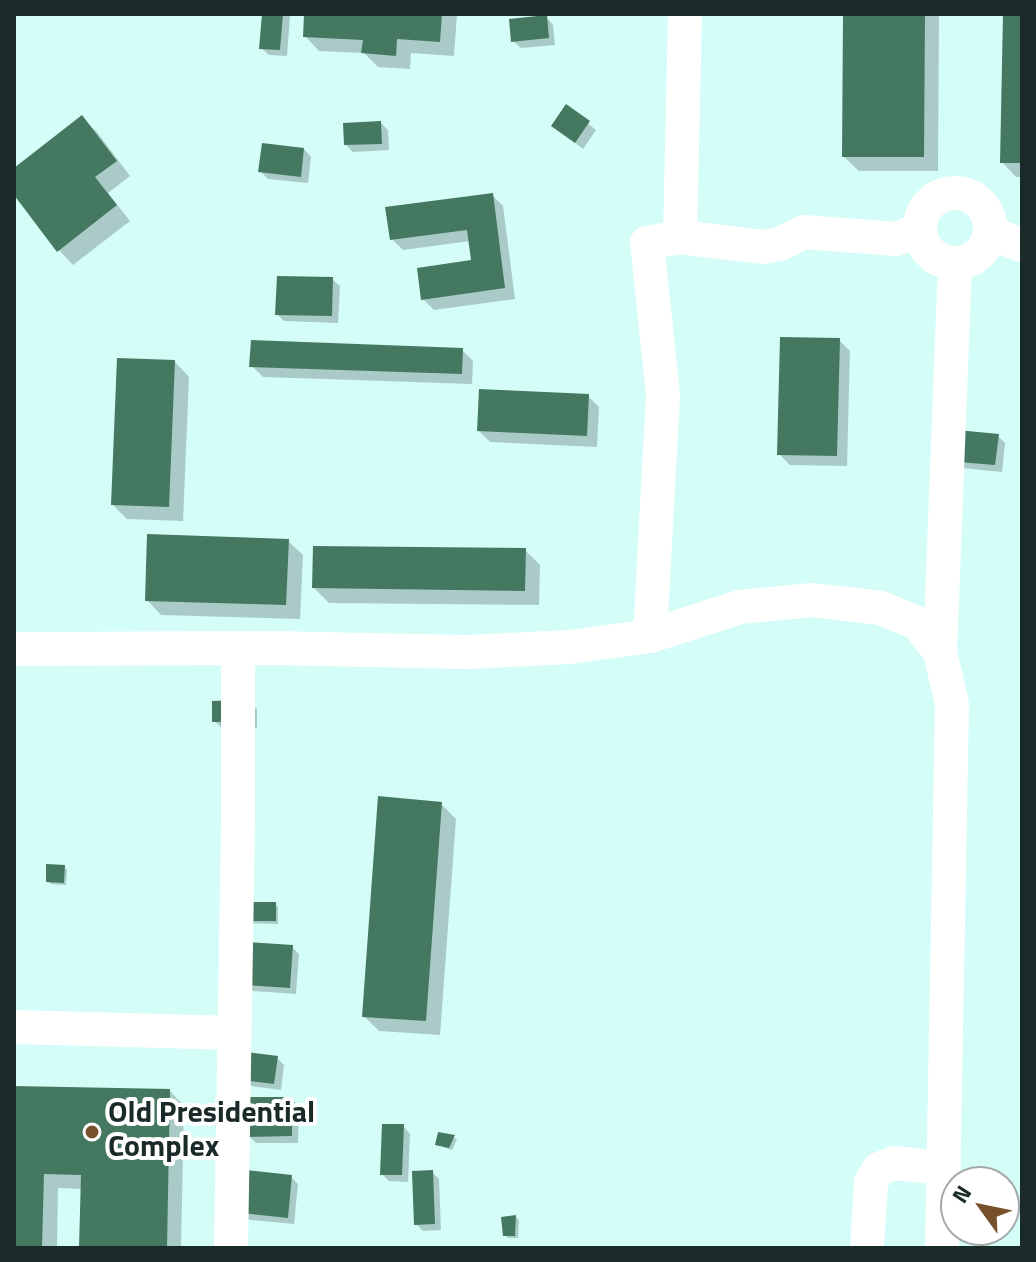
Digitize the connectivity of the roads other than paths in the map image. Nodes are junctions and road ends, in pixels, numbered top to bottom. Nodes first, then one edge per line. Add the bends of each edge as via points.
1 (685, 14) edge
2 (920, 229) junction
3 (990, 233) junction
4 (680, 237) junction
5 (1022, 245) edge
6 (955, 263) junction
7 (650, 636) junction
8 (14, 649) edge
9 (238, 649) junction
10 (940, 652) junction
11 (14, 1027) edge
12 (235, 1033) junction
13 (944, 1166) edge
14 (940, 1168) edge
15 (231, 1248) edge
16 (867, 1248) edge

1 - 4 street
2 - 3 street via 927,206 956,193 974,198 985,209
2 - 4 street via 897,239 804,232 763,247
2 - 6 street via 928,251
3 - 5 street
3 - 6 street via 978,254
4 - 7 street via 647,243 663,395
6 - 10 street
7 - 9 street via 468,652
7 - 10 street via 740,607 812,600 881,608 917,623
8 - 9 street
9 - 12 street
10 - 13 street via 952,704
11 - 12 street
12 - 15 street
14 - 16 street via 894,1163 879,1169 871,1182

